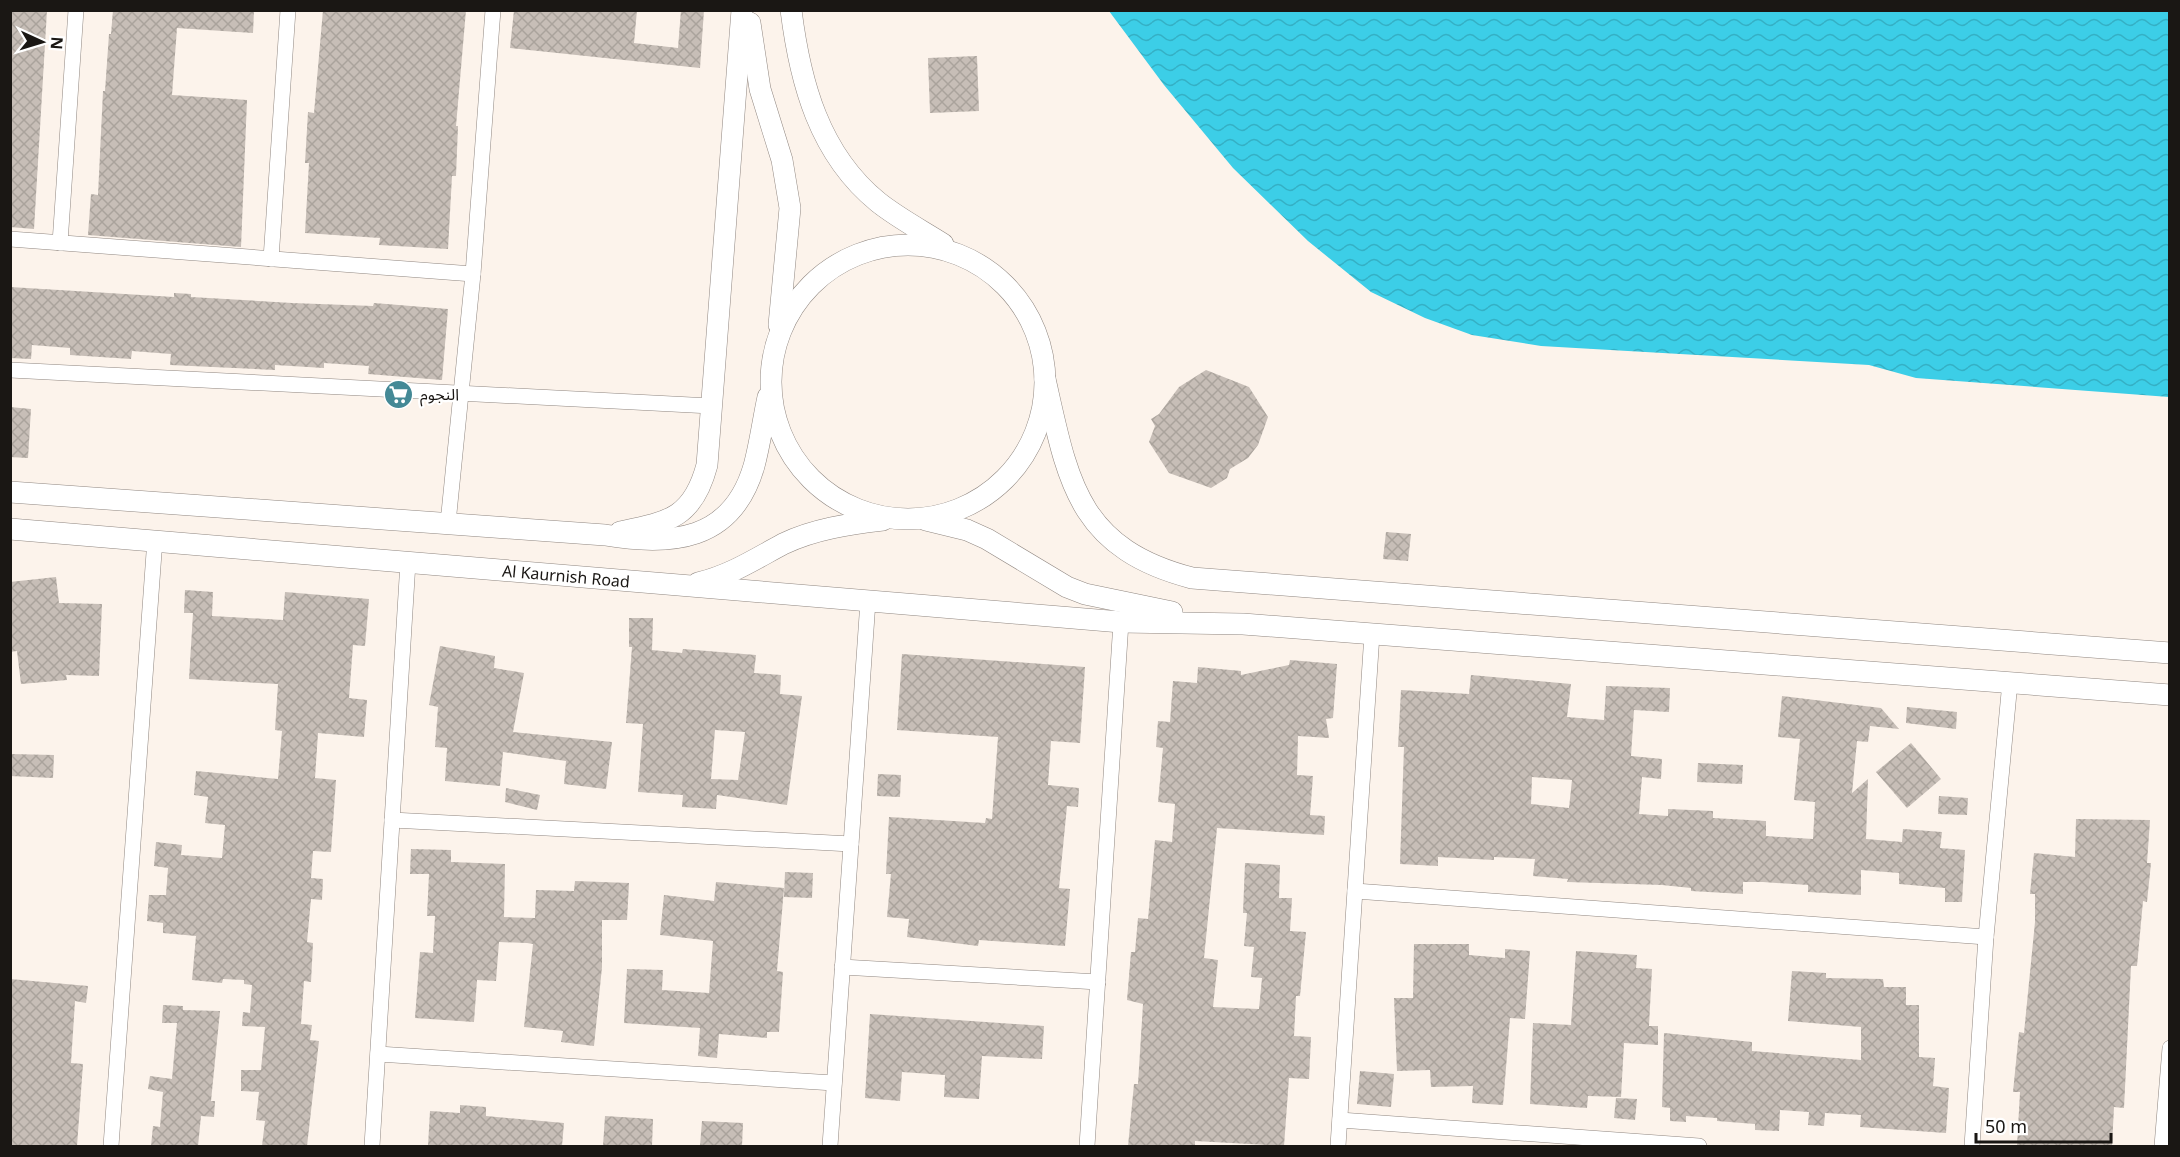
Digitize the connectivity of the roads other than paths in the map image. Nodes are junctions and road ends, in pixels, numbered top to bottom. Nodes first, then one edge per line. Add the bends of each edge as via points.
1 (76, 10) edge
2 (288, 10) edge
3 (493, 10) edge
4 (742, 10) edge
5 (749, 10) edge
6 (791, 10) edge
7 (10, 239) edge
8 (60, 243) junction
9 (962, 255) junction
10 (271, 259) junction
11 (473, 274) junction
12 (777, 338) junction
13 (10, 370) edge
14 (1045, 379) junction
15 (770, 386) junction
16 (461, 394) junction
17 (711, 406) junction
18 (10, 492) edge
19 (890, 519) junction
20 (922, 520) junction
21 (448, 523) junction
22 (10, 529) edge
23 (605, 535) junction
24 (155, 539) junction
25 (408, 562) junction
26 (677, 586) junction
27 (868, 601) junction
28 (1121, 622) junction
29 (1243, 624) junction
30 (1372, 634) junction
31 (2169, 653) edge
32 (2010, 682) junction
33 (2169, 695) edge
34 (392, 820) junction
35 (851, 844) junction
36 (1355, 891) junction
37 (1986, 937) junction
38 (842, 967) junction
39 (1098, 982) junction
40 (2169, 1048) edge
41 (378, 1054) junction
42 (834, 1083) junction
43 (1340, 1120) junction
44 (111, 1146) edge
45 (372, 1146) edge
46 (830, 1146) edge
47 (1087, 1146) edge
48 (1338, 1146) edge
49 (1699, 1146) edge
50 (1972, 1146) edge
51 (2162, 1146) edge

1 - 8 street
2 - 10 street
3 - 11 street
4 - 17 street
5 - 12 street via 753,57 782,160 790,208
6 - 9 street via 801,73 812,108 840,162 876,200
7 - 8 street
8 - 10 street
9 - 12 street via 918,244 873,248 832,267 799,298
9 - 14 street via 995,275 1022,304 1039,340
10 - 11 street
11 - 16 street
12 - 15 street
13 - 16 street
14 - 20 street via 1040,419 1024,457 996,488 962,509
14 - 31 street via 1065,465 1086,508 1131,553 1192,578
15 - 19 street via 777,425 795,462 823,491 850,506
15 - 23 street via 754,466 738,501 726,515 698,535 682,539 641,541
16 - 17 street
16 - 21 street
17 - 23 street via 707,465 703,482 687,508 661,524
18 - 21 street
19 - 20 street
19 - 26 street via 809,534 733,572
20 - 29 street via 967,530 987,539 1085,594
21 - 23 street
22 - 24 street, Al Kaurnish Road
24 - 25 street, Al Kaurnish Road
24 - 44 street
25 - 26 street, Al Kaurnish Road
25 - 34 street
26 - 27 street, Al Kaurnish Road
27 - 28 street, Al Kaurnish Road
27 - 35 street
28 - 29 street, Al Kaurnish Road
28 - 39 street
29 - 30 street
30 - 32 street
30 - 36 street
32 - 33 street
32 - 37 street
34 - 35 street
34 - 41 street
35 - 38 street
36 - 37 street
36 - 43 street
37 - 50 street
38 - 39 street
38 - 42 street
39 - 47 street
40 - 51 street
41 - 42 street
41 - 45 street
42 - 46 street
43 - 48 street
43 - 49 street

